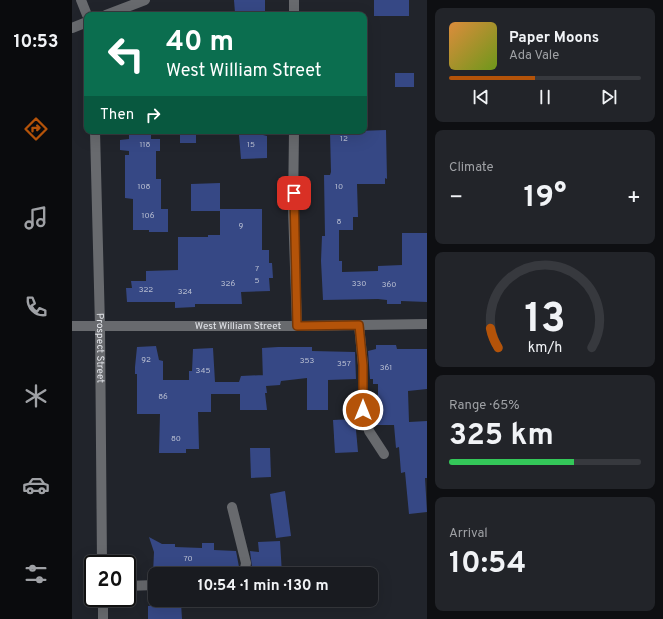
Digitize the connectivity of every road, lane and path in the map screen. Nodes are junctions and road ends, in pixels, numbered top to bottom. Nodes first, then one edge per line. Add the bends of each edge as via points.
1 (81, 0) edge
2 (145, 0) edge
3 (294, 0) edge
4 (86, 12) edge
5 (114, 12) edge
6 (294, 12) edge
7 (84, 23) edge
8 (72, 28) edge
9 (95, 134) edge
10 (294, 134) edge
11 (427, 324) edge
12 (359, 325) junction
13 (72, 326) edge
14 (100, 326) junction
15 (297, 326) junction
16 (384, 454) dead end
17 (232, 507) dead end
18 (102, 555) edge
19 (245, 567) edge
20 (148, 585) edge
21 (136, 586) edge
22 (103, 607) edge
23 (103, 619) edge

1 - 4 street
2 - 5 street
3 - 6 street
7 - 8 street
9 - 14 street, Prospect Street
10 - 15 street
11 - 12 street, West William Street
12 - 15 street, West William Street
12 - 16 street via 363,365 363,410 369,431
13 - 14 street, West William Street
14 - 15 street, West William Street
14 - 18 street, Prospect Street
17 - 19 street
20 - 21 street
22 - 23 street

